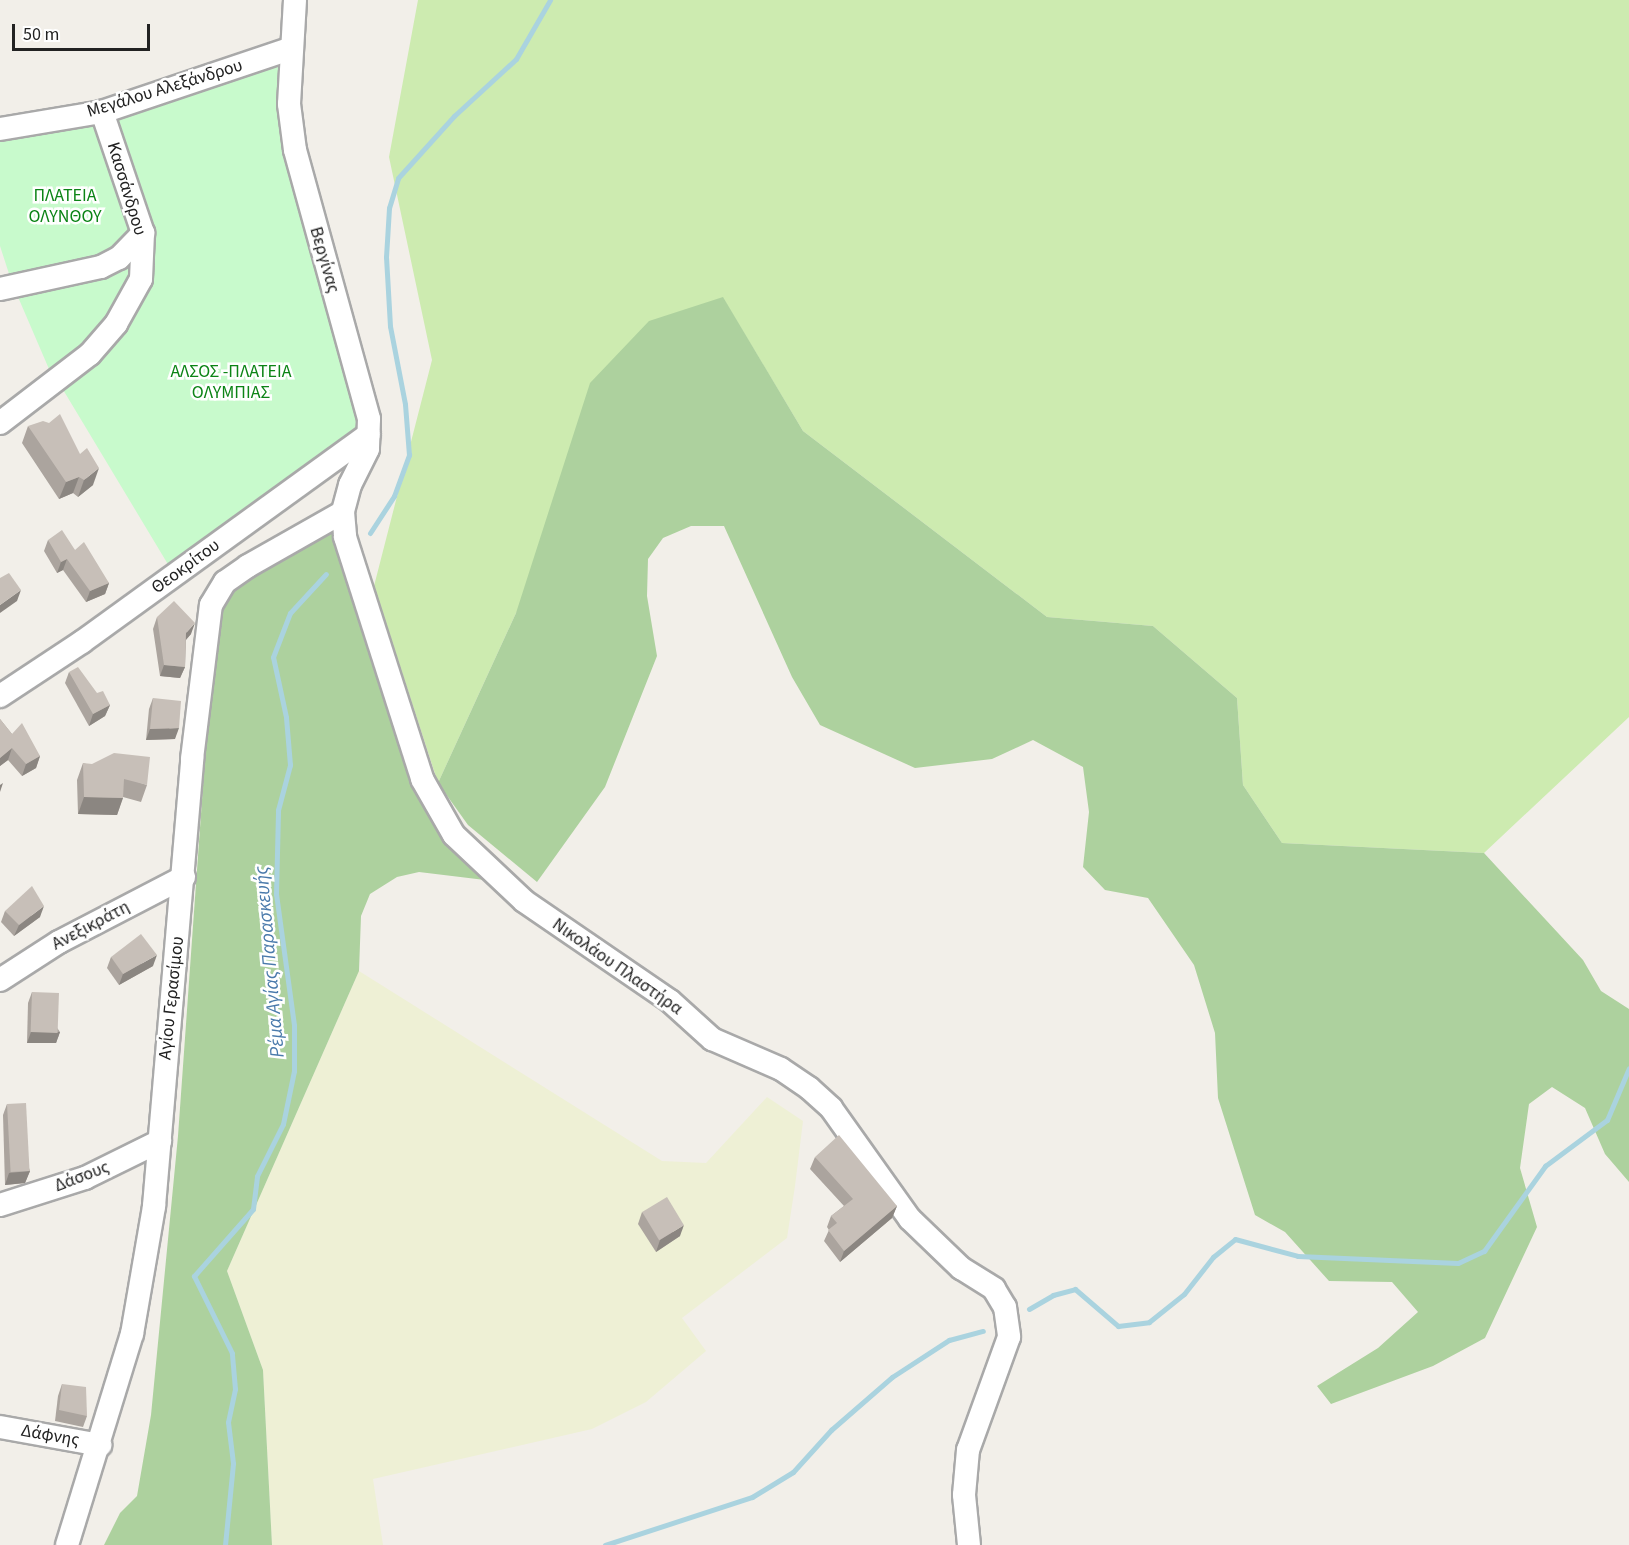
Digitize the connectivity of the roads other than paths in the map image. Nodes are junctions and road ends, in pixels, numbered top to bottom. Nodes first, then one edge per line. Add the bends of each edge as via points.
1 (295, 0) edge
2 (292, 48) junction
3 (102, 112) junction
4 (0, 129) edge
5 (143, 234) junction
6 (0, 289) edge
7 (0, 423) edge
8 (369, 434) junction
9 (344, 512) junction
10 (0, 696) edge
11 (184, 877) junction
12 (0, 980) edge
13 (160, 1141) junction
14 (0, 1205) edge
15 (0, 1428) edge
16 (100, 1445) junction
17 (68, 1545) edge
18 (969, 1545) edge

1 - 2 street, Βεργίνας
2 - 3 street, Μεγάλου Αλεξάνδρου
2 - 8 street, Βεργίνας via 289,104 295,150 362,383
3 - 4 street, Μεγάλου Αλεξάνδρου
3 - 5 street, Κασσάνδρου
5 - 6 street via 118,258 92,271
5 - 7 street, Κασσάνδρου via 141,279 116,324 71,372
8 - 9 street, Βεργίνας via 364,464 350,485
8 - 10 street, Θεοκρίτου via 82,642
9 - 11 street, Αγίου Γερασίμου via 248,566 225,582 214,597 192,759
9 - 18 street, Νικολάου Πλαστήρα via 347,551 416,765 436,810 454,836 524,902 670,1000 712,1039 781,1069 809,1088 831,1108 910,1219 961,1268 994,1289 1005,1306 1009,1337 968,1450 964,1495
11 - 12 street, Ανεξικράτη via 52,946
11 - 13 street, Αγίου Γερασίμου
13 - 14 street, Δάσους via 85,1178
13 - 16 street, Αγίου Γερασίμου via 140,1298
15 - 16 street, Δάφνης
16 - 17 street, Αγίου Γερασίμου

